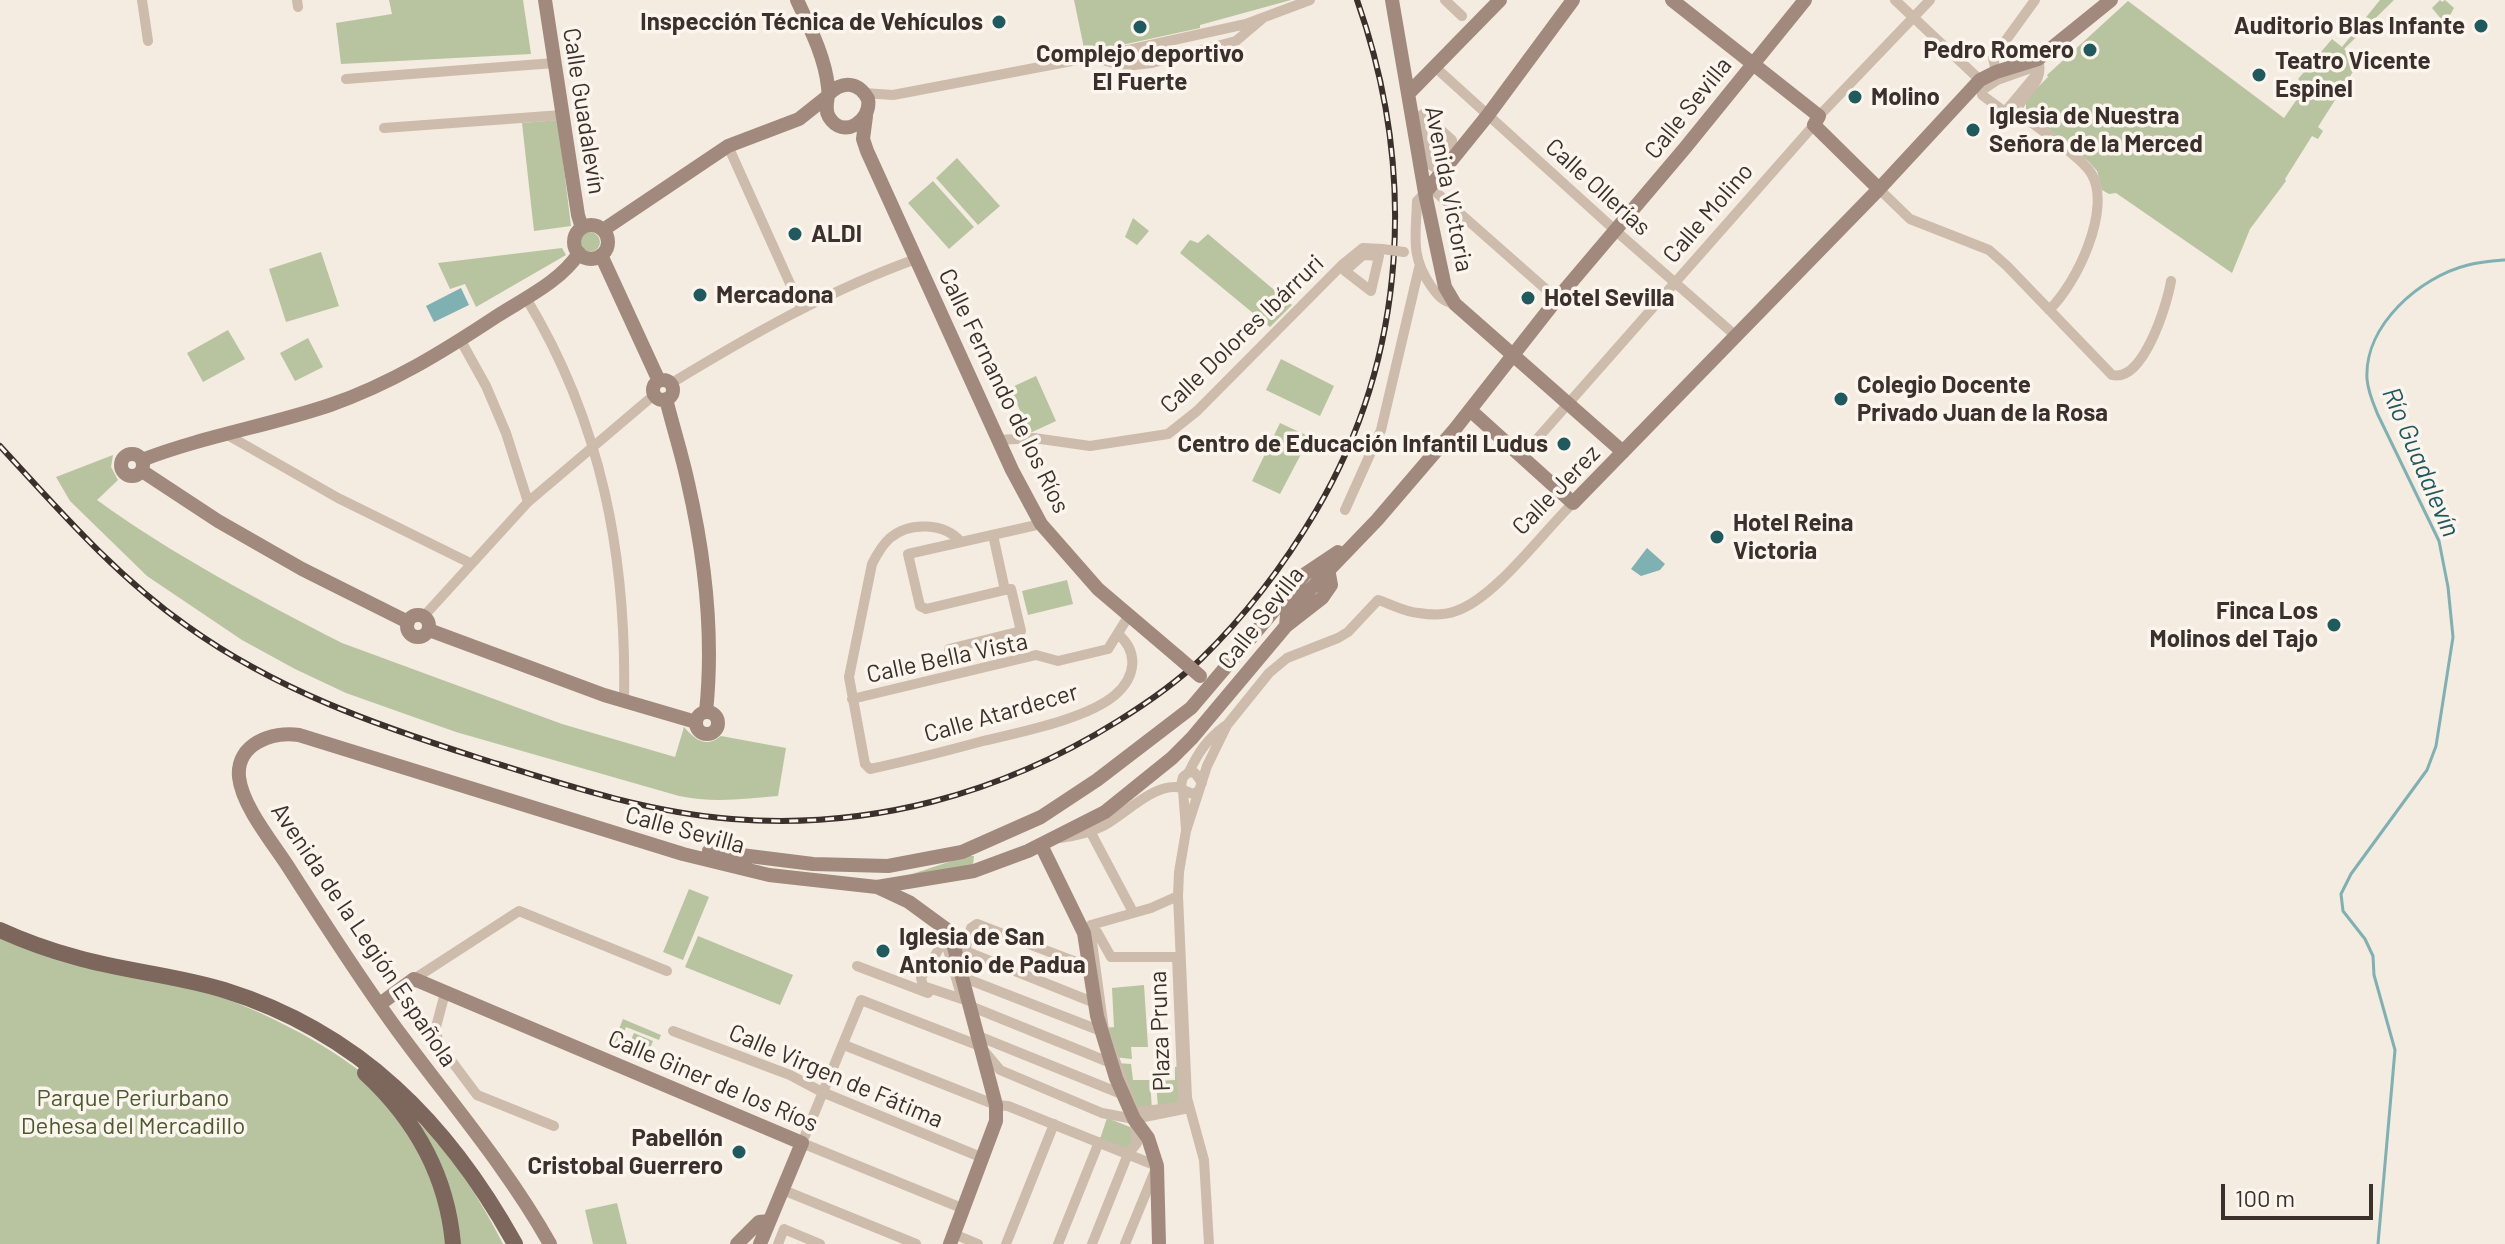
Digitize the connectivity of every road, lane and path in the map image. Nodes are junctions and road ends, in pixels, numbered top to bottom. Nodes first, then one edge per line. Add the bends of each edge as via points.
1 (142, 0) edge
2 (545, 0) edge
3 (797, 0) edge
4 (1310, 0) edge
5 (1445, 0) edge
6 (1500, 0) edge
7 (1573, 0) edge
8 (1805, 0) edge
9 (1895, 0) edge
10 (1930, 0) edge
11 (2035, 0) edge
12 (1677, 1) edge
13 (2105, 2) edge
14 (1391, 4) edge
15 (1266, 15) junction
16 (1462, 16) dead end
17 (1914, 17) junction
18 (148, 41) dead end
19 (821, 54) junction
20 (1078, 59) junction
21 (2038, 59) junction
22 (554, 63) junction
23 (1753, 63) junction
24 (1435, 67) junction
25 (1996, 72) junction
26 (346, 79) dead end
27 (1981, 87) junction
28 (859, 89) junction
29 (1408, 94) junction
30 (828, 95) junction
31 (893, 95) junction
32 (867, 112) junction
33 (562, 115) junction
34 (1488, 115) junction
35 (799, 119) junction
36 (1817, 120) junction
37 (838, 125) junction
38 (384, 128) dead end
39 (728, 146) junction
40 (867, 151) junction
41 (1434, 167) joint
42 (1879, 189) junction
43 (1428, 190) junction
44 (582, 228) junction
45 (603, 230) junction
46 (1616, 231) junction
47 (579, 253) junction
48 (1409, 253) junction
49 (601, 255) junction
50 (916, 259) junction
51 (1419, 268) junction
52 (2171, 281) dead end
53 (1677, 283) junction
54 (1438, 287) junction
55 (526, 298) junction
56 (1557, 299) junction
57 (801, 308) junction
58 (2049, 310) junction
59 (1736, 336) junction
60 (461, 341) junction
61 (1514, 357) junction
62 (662, 390) junction
63 (1569, 404) junction
64 (1470, 410) junction
65 (224, 433) junction
66 (998, 440) junction
67 (593, 445) junction
68 (1623, 452) junction
69 (1522, 456) junction
70 (528, 502) junction
71 (1573, 503) junction
72 (1345, 510) dead end
73 (1041, 524) junction
74 (993, 535) junction
75 (1360, 539) junction
76 (961, 542) junction
77 (470, 563) junction
78 (1326, 571) junction
79 (1303, 577) junction
80 (1005, 590) junction
81 (1128, 617) junction
82 (427, 623) junction
83 (1118, 634) junction
84 (949, 649) dead end
85 (1206, 681) junction
86 (852, 699) junction
87 (624, 701) junction
88 (1227, 725) junction
89 (1189, 772) junction
90 (1201, 787) junction
91 (1183, 789) junction
92 (1161, 790) junction
93 (1183, 805) junction
94 (600, 827) junction
95 (1090, 831) junction
96 (1186, 831) junction
97 (996, 837) junction
98 (1048, 842) junction
99 (965, 850) junction
100 (1004, 860) junction
101 (913, 862) junction
102 (974, 871) junction
103 (898, 884) junction
104 (877, 887) junction
105 (1178, 896) junction
106 (909, 902) junction
107 (1133, 912) junction
108 (0, 930) edge
109 (1084, 933) junction
110 (960, 953) junction
111 (857, 966) dead end
112 (1089, 967) junction
113 (667, 971) dead end
114 (962, 977) junction
115 (414, 979) junction
116 (445, 993) junction
117 (1095, 1003) junction
118 (380, 1004) junction
119 (968, 1005) junction
120 (673, 1031) dead end
121 (1101, 1031) junction
122 (333, 1040) junction
123 (979, 1041) junction
124 (844, 1045) junction
125 (1111, 1063) junction
126 (822, 1092) junction
127 (1124, 1095) junction
128 (996, 1105) junction
129 (1189, 1108) junction
130 (1135, 1116) junction
131 (1054, 1124) junction
132 (554, 1126) dead end
133 (1099, 1142) junction
134 (802, 1143) junction
135 (1128, 1154) junction
136 (983, 1158) junction
137 (1157, 1166) junction
138 (783, 1190) junction
139 (964, 1209) junction
140 (769, 1221) junction
141 (952, 1239) edge
142 (453, 1244) edge
143 (515, 1244) edge
144 (550, 1244) edge
145 (737, 1244) edge
146 (760, 1244) edge
147 (778, 1244) edge
148 (820, 1244) edge
149 (916, 1244) edge
150 (978, 1244) edge
151 (1006, 1244) edge
152 (1058, 1244) edge
153 (1092, 1244) edge
154 (1128, 1244) edge
155 (1156, 1244) edge
156 (1209, 1244) edge

1 - 18 street
2 - 22 main road, Calle Guadalevín
3 - 19 main road
4 - 15 street
5 - 16 street
6 - 24 main road
7 - 34 main road
8 - 23 main road, Calle Sevilla
9 - 17 street
10 - 17 street, Calle Molino
11 - 25 street via 1993,58
12 - 23 main road
13 - 21 main road
14 - 29 main road, Avenida Victoria
15 - 20 street via 1246,24
15 - 20 street via 1236,41 1152,63 1125,66
17 - 27 street
17 - 36 street, Calle Molino
19 - 28 main road via 839,78
19 - 30 main road
20 - 31 street
21 - 25 main road
21 - 58 street via 2037,83 2018,108 2091,172 2097,195 2085,255
22 - 26 street
22 - 33 main road, Calle Guadalevín
23 - 36 main road
23 - 46 main road, Calle Sevilla
24 - 29 main road
24 - 34 street, Calle Ollerías
25 - 27 main road
27 - 27 street via 2031,68 2035,71 2005,112
27 - 42 main road, Calle Jerez
28 - 30 main road via 836,87
28 - 31 street
28 - 32 main road
29 - 43 main road, Avenida Victoria
30 - 35 main road
30 - 37 main road via 828,115
31 - 32 street
32 - 37 main road via 854,126
32 - 40 main road, Calle Fernando de los Ríos
33 - 38 street
33 - 44 main road, Calle Guadalevín
34 - 43 main road
34 - 46 street, Calle Ollerías
35 - 37 main road
35 - 39 main road
36 - 42 main road
36 - 53 street, Calle Molino
37 - 40 main road, Calle Fernando de los Ríos
39 - 45 main road
39 - 57 street
40 - 50 main road, Calle Fernando de los Ríos
41 - 41 street via 1419,117 1423,114 1452,140
42 - 58 street via 1919,224 1989,250
42 - 59 main road, Calle Jerez
43 - 48 street via 1417,201
43 - 54 main road, Avenida Victoria
43 - 56 street
44 - 45 main road via 594,225
44 - 47 main road via 574,244
45 - 49 main road via 608,240
46 - 53 street, Calle Ollerías
46 - 56 main road, Calle Sevilla
47 - 49 main road via 587,258
47 - 55 main road
48 - 51 street
48 - 66 street, Calle Dolores Ibárruri, bridge via 1363,248 1168,434 1090,446 1034,438
49 - 62 main road
50 - 57 street
50 - 66 main road, Calle Fernando de los Ríos
51 - 54 street
51 - 72 street via 1381,430
52 - 58 street via 2149,345 2120,377 2106,371
53 - 59 street, Calle Ollerías
53 - 63 street, Calle Molino
54 - 61 main road, Avenida Victoria
55 - 60 main road
55 - 67 street via 565,370
56 - 61 main road, Calle Sevilla
57 - 62 street
59 - 68 main road, Calle Jerez
60 - 65 main road via 364,392
60 - 70 street via 506,433
61 - 63 main road, Avenida Victoria
61 - 64 main road, Calle Sevilla
62 - 67 street
62 - 87 main road via 689,486 702,561 706,608 701,717
63 - 68 main road, Avenida Victoria
63 - 69 street, Calle Molino
64 - 69 main road
64 - 75 main road, Calle Sevilla
65 - 77 street via 338,498
65 - 82 main road via 186,443 142,466 218,521 408,622 408,631 417,637 424,636
66 - 73 main road, Calle Fernando de los Ríos
67 - 70 street
67 - 87 street via 620,570
68 - 71 main road, Calle Jerez
69 - 71 main road
70 - 77 street
71 - 88 street, Calle Jerez via 1476,602 1432,614 1378,600 1348,632 1287,658
73 - 74 street
73 - 81 main road, Calle Fernando de los Ríos
74 - 76 street
74 - 80 street
75 - 78 main road, Calle Sevilla
75 - 79 main road, Calle Sevilla
76 - 80 street via 908,554 920,606 926,609
76 - 86 street via 942,527 924,527 898,532 879,551 852,659
77 - 82 street
78 - 79 main road via 1314,568
78 - 98 main road, Calle Sevilla via 1331,577 1327,591 1286,626 1172,758 1105,812
79 - 85 main road, Calle Sevilla
80 - 84 street via 1011,589 1021,631
81 - 83 street, Calle Bella Vista
81 - 85 main road, Calle Fernando de los Ríos, bridge
82 - 87 main road
83 - 86 street, Calle Bella Vista via 1108,649 1058,661 1036,655
83 - 86 street, Calle Atardecer via 1129,643 1134,663 1130,679 1093,708 1021,732 870,769
85 - 97 main road, Calle Sevilla via 1176,721 1097,780 1041,817
88 - 89 street, Calle Jerez via 1206,743
88 - 90 street, Calle Jerez
89 - 90 street via 1198,774
89 - 91 street via 1181,781
90 - 91 street via 1193,794
90 - 96 street, Calle Jerez
91 - 92 street
91 - 93 street
92 - 93 street
92 - 95 street
93 - 96 street
94 - 101 main road, Calle Sevilla via 772,860 888,866
94 - 104 main road, Calle Sevilla via 769,875
94 - 118 main road, Avenida de la Legión Española via 299,735 275,735 251,747 239,769 246,801
95 - 98 street
95 - 107 street
96 - 105 street
97 - 99 main road, Calle Sevilla
97 - 100 main road via 989,845 991,855
98 - 100 main road, Calle Sevilla
98 - 109 main road
99 - 101 main road, Calle Sevilla
99 - 102 main road via 977,854
100 - 102 main road, Calle Sevilla
101 - 103 main road via 897,876
102 - 103 main road, Calle Sevilla
103 - 104 main road, Calle Sevilla
103 - 106 main road
104 - 106 main road
105 - 107 street
105 - 129 street
106 - 110 main road via 950,932
107 - 109 street via 1091,925
108 - 122 main road via 76,958 222,990 290,1016
109 - 112 main road
110 - 112 street via 977,924
110 - 114 main road
110 - 117 street
111 - 119 street
112 - 117 main road
113 - 115 street via 519,911
114 - 119 main road
114 - 121 street
115 - 116 main road, Calle Giner de los Ríos
115 - 118 main road
116 - 132 street via 436,1027 438,1043 477,1095
116 - 134 main road, Calle Giner de los Ríos
117 - 121 main road
118 - 144 main road, Avenida de la Legión Española via 510,1178
119 - 119 street via 946,943 945,939 921,978 923,986
119 - 123 main road
119 - 125 street
120 - 126 street, Calle Virgen de Fátima
121 - 125 main road
122 - 142 main road via 408,1119 427,1150 451,1217
122 - 143 main road via 422,1111 477,1181
123 - 124 street via 861,1000
123 - 127 street
123 - 128 main road
123 - 130 street via 1000,1070 1102,1113
124 - 126 street
124 - 128 street
125 - 127 main road
126 - 134 street
126 - 136 street, Calle Virgen de Fátima
127 - 130 main road
128 - 131 street
128 - 136 main road
129 - 130 street
129 - 156 street via 1204,1160
130 - 130 street, Plaza Pruna via 1181,1107 1183,1102 1177,957 1111,957 1097,932 1091,935 1101,1016
130 - 135 street via 1137,1143
130 - 137 main road
131 - 133 street
131 - 151 street
133 - 135 street
133 - 152 street
134 - 138 main road
134 - 139 street, Calle Giner de los Ríos
135 - 137 street
135 - 153 street
136 - 139 main road
137 - 154 street
137 - 155 main road
138 - 140 main road
138 - 149 street
139 - 141 main road
140 - 145 main road via 759,1222
140 - 146 main road
141 - 150 street
147 - 148 street via 784,1229
154 - 155 street via 1153,1188

